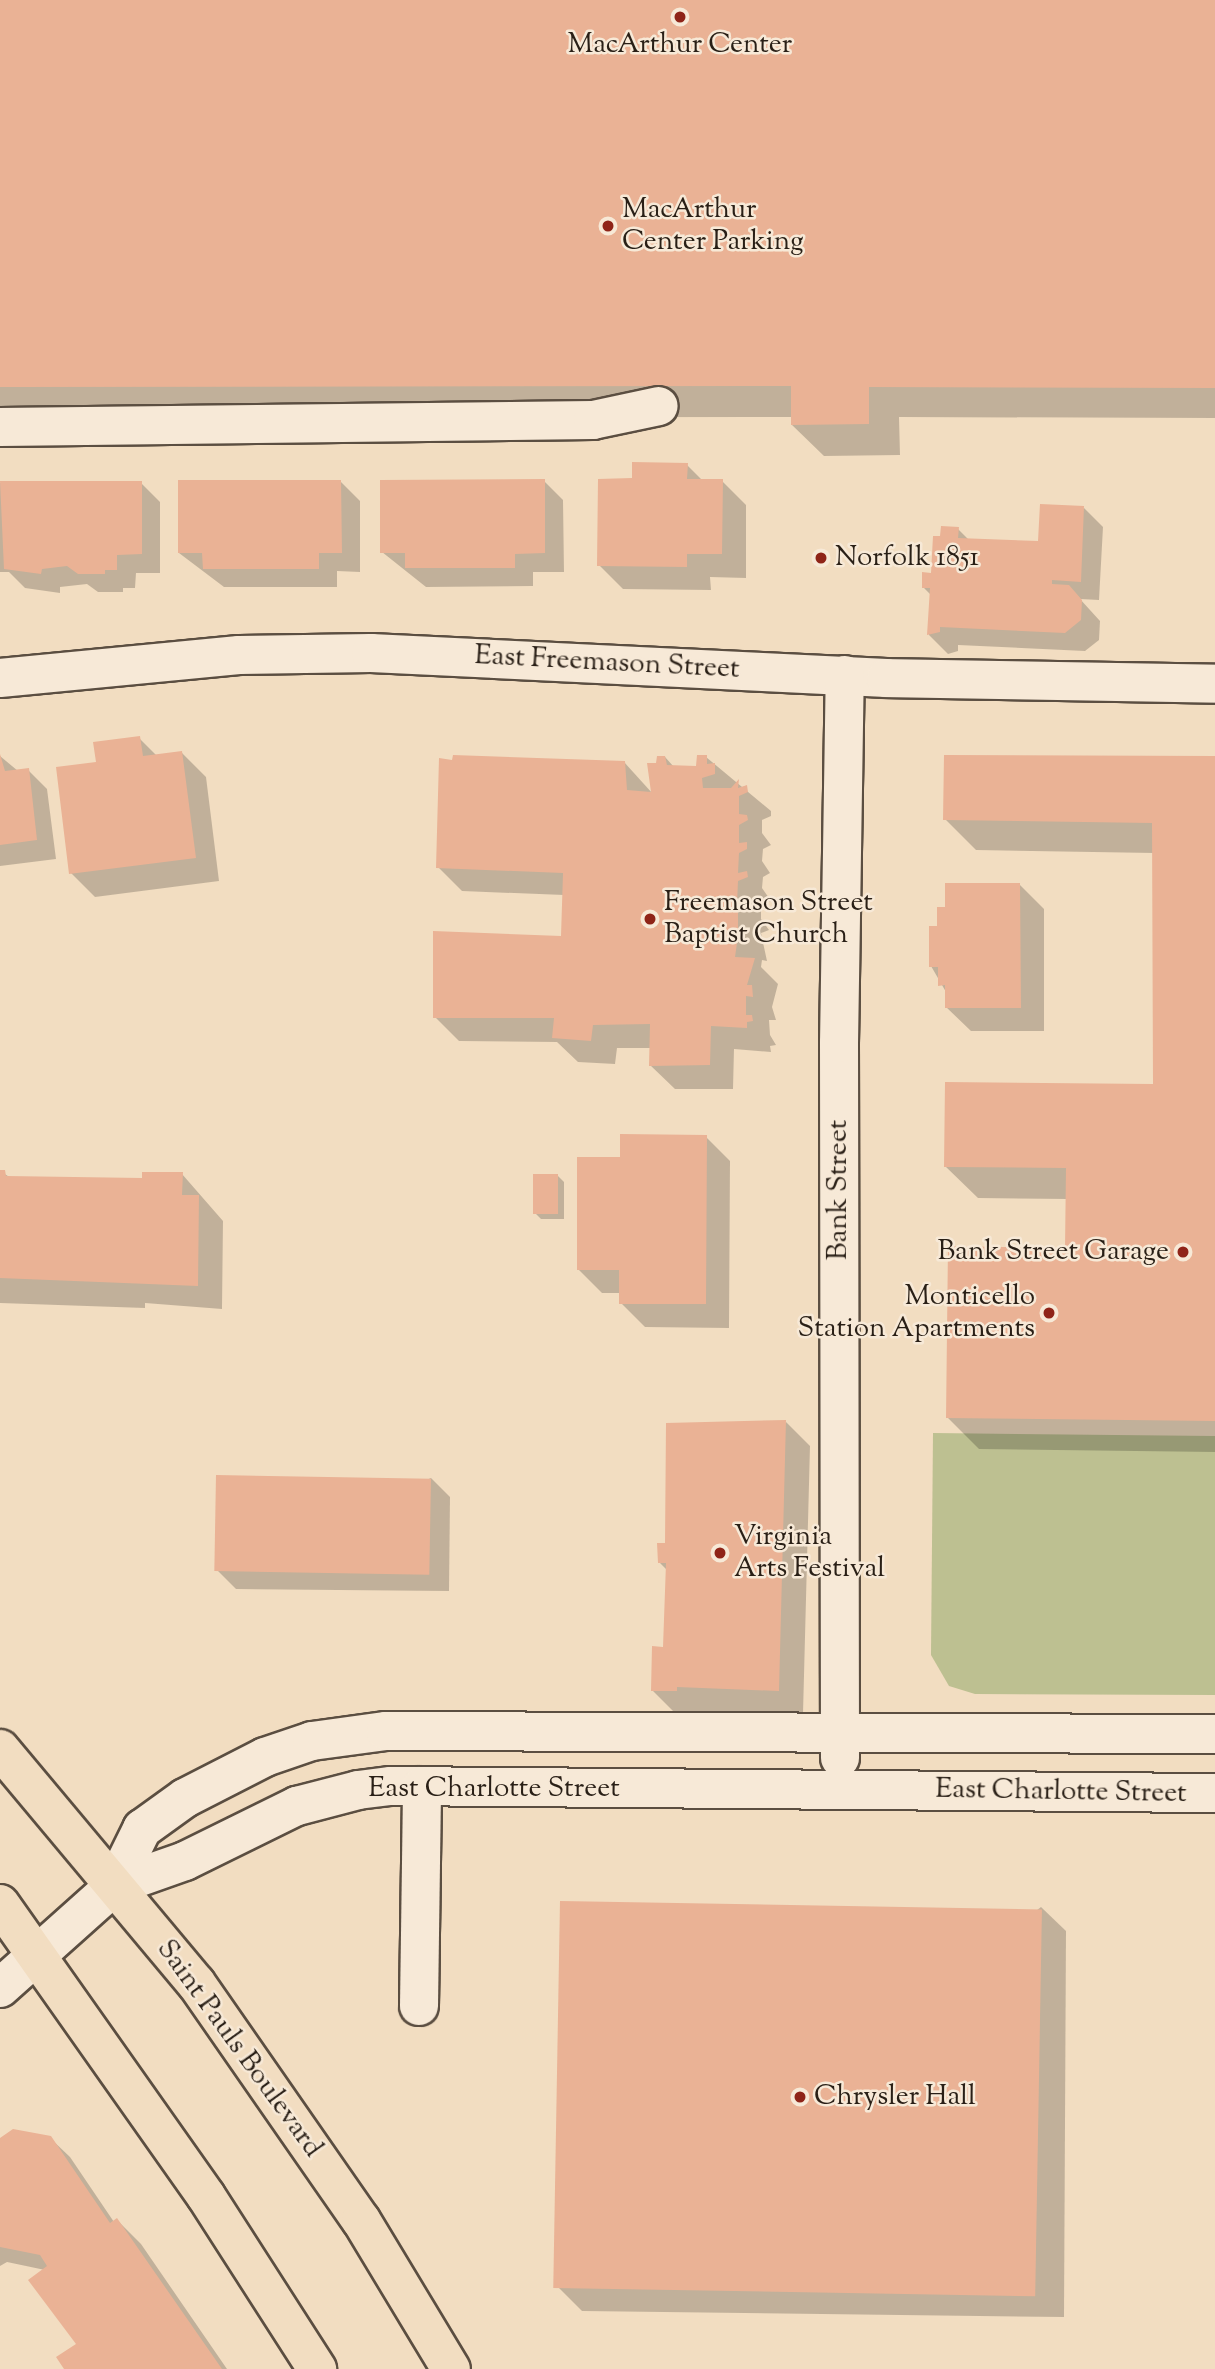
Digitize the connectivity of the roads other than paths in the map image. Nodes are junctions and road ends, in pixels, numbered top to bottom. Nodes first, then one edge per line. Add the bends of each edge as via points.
1 (659, 406) dead end
2 (0, 426) edge
3 (845, 675) junction
4 (0, 678) edge
5 (1215, 684) edge
6 (839, 1733) junction
7 (1215, 1734) edge
8 (0, 1749) edge
9 (422, 1786) junction
10 (840, 1790) junction
11 (1215, 1793) edge
12 (114, 1886) junction
13 (0, 1904) edge
14 (39, 1954) junction
15 (0, 1988) edge
16 (419, 2006) dead end
17 (317, 2369) edge
18 (451, 2369) edge

1 - 2 street via 593,420
3 - 4 street, East Freemason Street via 371,653 239,654
3 - 5 street, East Freemason Street
3 - 6 street, Bank Street via 839,1042
6 - 7 street, East Charlotte Street
6 - 10 street, Bank Street
6 - 12 street, East Charlotte Street via 386,1731 312,1741 265,1757 163,1813 142,1829
8 - 12 main road, Saint Pauls Boulevard
9 - 10 street, East Charlotte Street
9 - 12 street, East Charlotte Street via 326,1796 268,1817 185,1861
9 - 16 street
10 - 11 street, East Charlotte Street
12 - 14 street
12 - 18 main road, Saint Pauls Boulevard via 196,1983 310,2144
13 - 14 main road
14 - 15 street
14 - 17 main road via 206,2196

